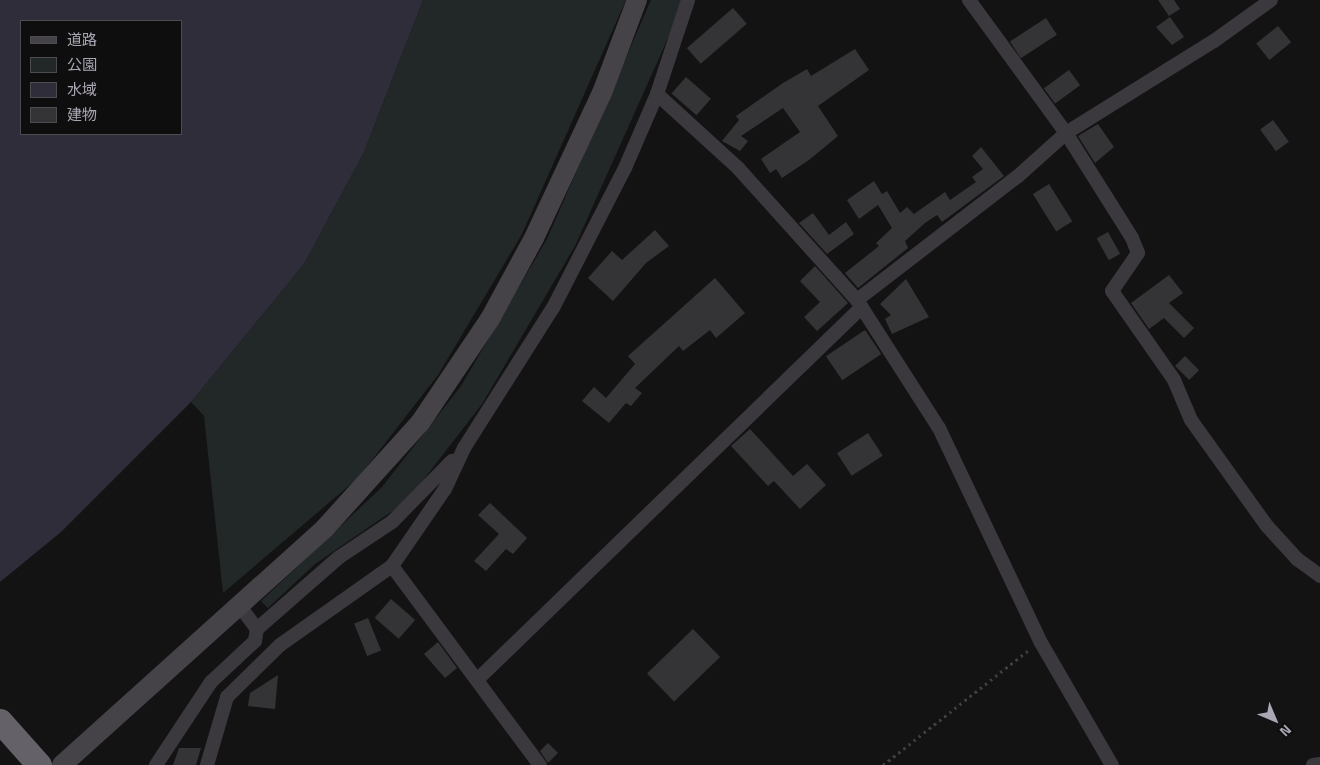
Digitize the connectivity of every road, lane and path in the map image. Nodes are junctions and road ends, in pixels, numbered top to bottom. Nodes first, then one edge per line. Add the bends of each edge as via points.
1 (637, 0) edge
2 (688, 0) edge
3 (969, 0) edge
4 (1271, 0) edge
5 (657, 94) junction
6 (1066, 133) junction
7 (860, 303) junction
8 (464, 448) junction
9 (392, 566) junction
10 (1320, 576) edge
11 (239, 605) junction
12 (256, 629) junction
13 (1040, 641) junction
14 (479, 678) junction
15 (0, 721) edge
16 (35, 760) edge
17 (1320, 764) edge
18 (62, 765) edge
19 (156, 765) edge
20 (207, 765) edge
21 (540, 765) edge
22 (883, 765) edge
23 (1112, 765) edge
24 (1313, 765) edge

1 - 11 street via 572,161 485,326 420,423 376,476
2 - 5 street
3 - 6 street
4 - 6 street via 1214,41
5 - 7 street via 738,168
5 - 8 street via 553,308
6 - 7 street via 1017,177
6 - 10 street via 1138,253 1112,291 1174,380 1191,420 1267,526 1297,559
7 - 13 street via 939,428
7 - 14 street
8 - 9 street via 444,489
8 - 12 street via 430,488 392,522 331,563
9 - 14 street
9 - 20 street via 280,645 227,697
11 - 12 street
11 - 18 street
12 - 19 street via 256,641 211,682
13 - 22 path
13 - 23 street
14 - 21 street
15 - 16 highway
17 - 24 street

